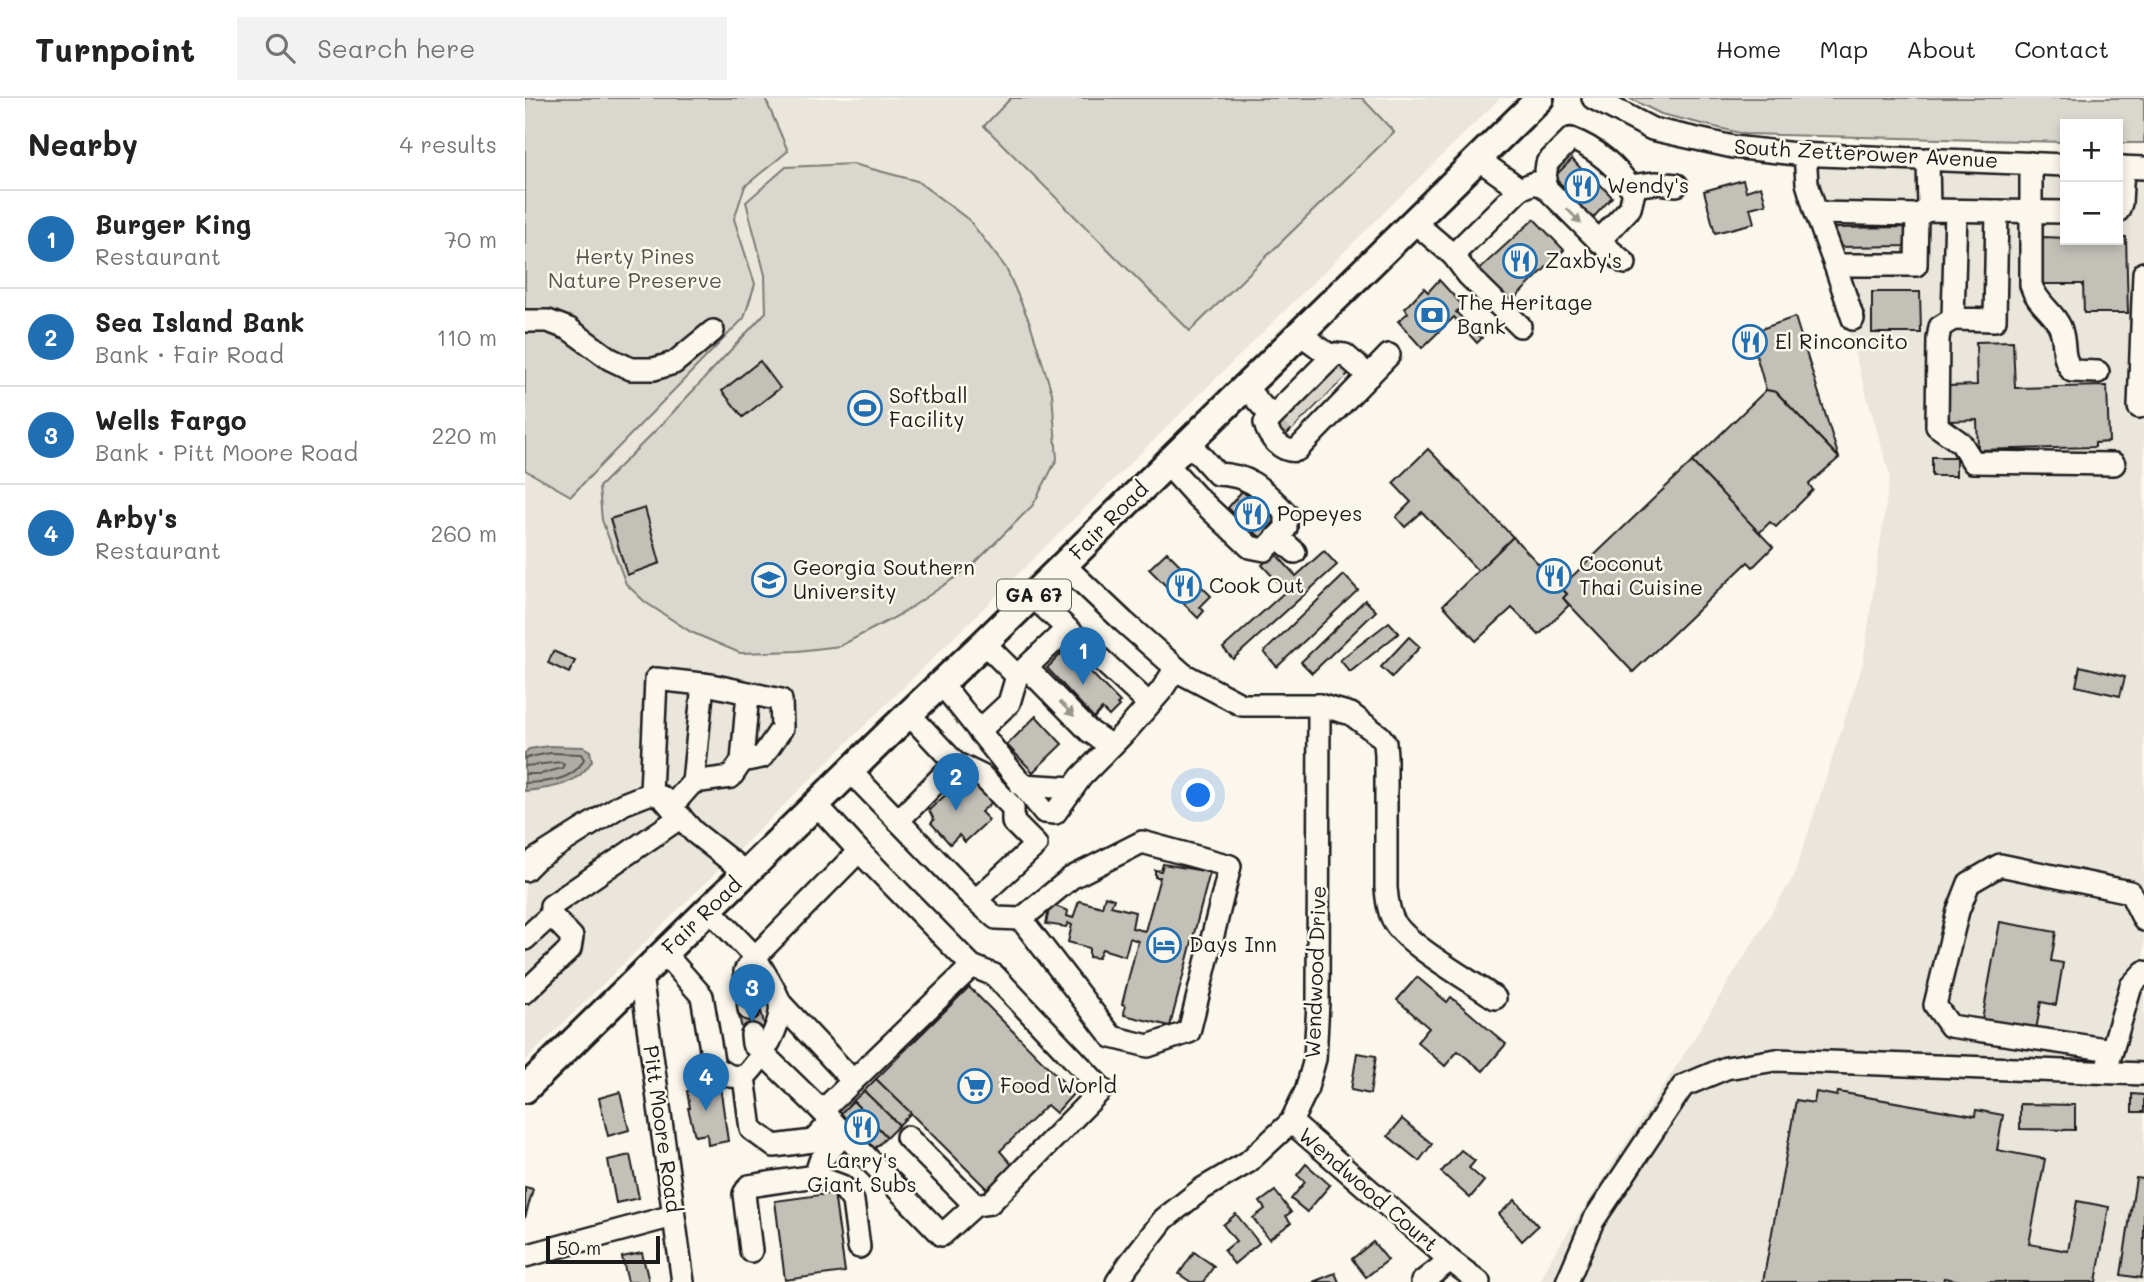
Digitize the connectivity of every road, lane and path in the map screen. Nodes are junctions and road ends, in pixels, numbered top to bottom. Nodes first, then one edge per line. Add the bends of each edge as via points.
1 (1540, 98) edge
2 (1593, 98) edge
3 (1805, 154) junction
4 (1478, 159) junction
5 (1929, 159) junction
6 (2031, 163) junction
7 (2060, 164) edge
8 (2128, 167) edge
9 (1677, 185) dead end
10 (1544, 186) junction
11 (1630, 186) junction
12 (1520, 189) junction
13 (2123, 193) edge
14 (1956, 211) junction
15 (1997, 211) junction
16 (2029, 211) junction
17 (1923, 212) junction
18 (2060, 212) edge
19 (1816, 213) junction
20 (1414, 222) junction
21 (1599, 241) junction
22 (1453, 255) junction
23 (1625, 263) dead end
24 (1835, 265) junction
25 (2144, 273) edge
26 (1853, 319) dead end
27 (1953, 319) junction
28 (525, 321) edge
29 (1520, 326) dead end
30 (713, 331) dead end
31 (1300, 334) junction
32 (1389, 355) dead end
33 (2098, 372) dead end
34 (1369, 376) junction
35 (1245, 387) junction
36 (1313, 397) junction
37 (2139, 407) dead end
38 (1189, 443) junction
39 (1167, 464) junction
40 (2115, 464) dead end
41 (1217, 474) junction
42 (1244, 478) junction
43 (1196, 496) junction
44 (1229, 527) junction
45 (1277, 537) junction
46 (1295, 552) dead end
47 (1064, 565) junction
48 (1032, 597) junction
49 (1067, 629) junction
50 (984, 643) junction
51 (1176, 668) junction
52 (1022, 672) junction
53 (941, 683) junction
54 (703, 684) junction
55 (748, 693) junction
56 (1149, 705) junction
57 (1319, 705) junction
58 (909, 714) junction
59 (979, 731) junction
60 (1111, 746) junction
61 (742, 761) junction
62 (955, 763) junction
63 (850, 771) junction
64 (694, 782) junction
65 (651, 793) junction
66 (816, 804) junction
67 (676, 812) junction
68 (898, 821) junction
69 (859, 851) junction
70 (525, 870) edge
71 (746, 873) junction
72 (976, 900) junction
73 (709, 909) junction
74 (551, 915) junction
75 (1021, 919) junction
76 (2144, 919) edge
77 (525, 939) edge
78 (664, 953) junction
79 (755, 957) junction
80 (972, 966) junction
81 (2144, 972) edge
82 (641, 975) junction
83 (525, 992) edge
84 (1495, 998) dead end
85 (780, 1003) junction
86 (749, 1010) dead end
87 (757, 1044) junction
88 (2112, 1050) junction
89 (2105, 1072) junction
90 (2144, 1074) edge
91 (744, 1077) junction
92 (853, 1081) junction
93 (525, 1089) edge
94 (833, 1122) junction
95 (1291, 1122) junction
96 (907, 1137) dead end
97 (814, 1176) junction
98 (975, 1205) junction
99 (673, 1216) junction
100 (859, 1247) dead end
101 (751, 1251) dead end
102 (525, 1256) edge
103 (1450, 1261) junction
104 (683, 1282) edge
105 (1117, 1282) edge
106 (1422, 1282) edge
107 (1479, 1282) edge
108 (1567, 1282) edge

1 - 4 main road, Fair Road / GA 67
2 - 3 street, South Zetterower Avenue via 1652,129 1733,147
3 - 5 street, South Zetterower Avenue
3 - 19 street
4 - 12 street
4 - 20 main road, Fair Road / GA 67
5 - 6 street, South Zetterower Avenue
5 - 17 street
6 - 7 street, South Zetterower Avenue
6 - 16 street
8 - 13 street
9 - 11 street
10 - 11 street via 1547,163 1571,139 1586,144 1621,171
10 - 12 street via 1534,183
10 -> 21 street
11 - 21 street via 1634,192 1630,208
12 - 22 street
14 - 15 street
14 - 17 street
14 - 27 street
15 - 16 street
15 - 27 street via 1995,320
16 - 18 street
16 - 33 street via 2035,298 2059,324 2065,362 2072,371
17 - 19 street
17 - 24 street via 1916,265
19 - 24 street
20 - 22 street
20 - 31 main road, Fair Road / GA 67
21 - 23 street
22 - 29 street
24 - 26 street
25 - 37 street
27 - 40 street via 1940,327 1938,339 1937,426 1961,443 1973,462
28 - 30 street via 548,321 569,328 631,369 674,363
31 - 35 main road, Fair Road / GA 67
31 - 36 street
32 - 34 street
34 - 36 street
34 - 36 street via 1341,353
35 - 36 street
35 - 38 main road, Fair Road / GA 67
38 - 39 main road, Fair Road / GA 67
38 - 41 street
39 - 43 street
39 - 47 main road, Fair Road / GA 67
41 - 42 street
41 - 43 street
42 - 44 street via 1280,515 1280,522 1264,541 1257,542 1237,527
42 - 45 street via 1257,484 1286,513 1286,528
43 - 44 street
44 - 45 street via 1250,547 1265,550
45 - 46 street
47 - 48 main road, Fair Road / GA 67
47 - 51 street
48 - 49 street
48 - 50 main road, Fair Road / GA 67
49 - 52 street
49 - 56 street
50 - 52 street
50 - 53 main road, Fair Road / GA 67
51 - 56 street
51 - 57 street via 1242,705
52 - 59 street via 1009,703
52 -> 60 street
53 - 58 main road, Fair Road / GA 67
53 - 59 street
54 - 55 street
54 - 64 street
54 - 65 street via 656,679
55 - 61 street
55 - 61 street via 781,700 782,728 762,757
56 - 60 street
57 - 84 street via 1352,714 1385,743 1386,888 1393,921 1418,945
57 - 95 street, Wendwood Drive via 1315,1059
58 - 62 street
58 - 63 main road, Fair Road / GA 67
59 - 60 street via 1044,812 1055,813
61 - 64 street via 731,777
62 - 68 street
62 - 72 street via 982,776 1013,808 1013,822 1036,845
63 - 66 main road, Fair Road / GA 67
63 - 68 street
64 - 67 street
65 - 67 street
65 - 70 street via 623,804
66 - 69 street
66 - 71 main road, Fair Road / GA 67
67 - 71 street
67 - 74 street via 551,905
68 - 72 street
69 - 79 street
69 - 80 street
71 - 73 main road, Fair Road / GA 67
72 - 75 street via 996,918
73 - 78 main road, Fair Road / GA 67
73 - 79 street
74 - 77 street
74 - 83 street via 572,937 570,948
75 - 75 street via 1112,1037 1148,1046 1189,1031 1230,866 1142,842 1071,878
76 - 88 street via 2130,892 2000,866 1969,883 1935,1005 1950,1026
78 - 82 main road, Fair Road / GA 67
78 - 91 street via 702,996 714,1067
79 - 85 street
79 - 86 street via 745,971
80 - 92 street
80 - 98 street via 994,975 1102,1089 990,1203
81 - 88 street via 2131,986
82 - 93 main road, Fair Road / GA 67
82 - 99 street, Pitt Moore Road
85 - 87 street via 774,1036
85 - 92 street
87 - 91 street
87 - 94 street
88 - 89 street
89 - 90 street
89 - 108 street via 1776,1060 1726,1068 1683,1086 1593,1221
91 - 94 street via 751,1129 774,1146 813,1141
92 - 94 street
94 - 97 street
94 - 98 street via 942,1235
95 - 103 street, Wendwood Court
95 - 105 street, Wendwood Drive via 1248,1162 1164,1219
96 - 98 street
97 - 100 street via 842,1186 853,1201
97 - 101 street via 749,1186 744,1195
99 - 102 street
99 - 104 street, Pitt Moore Road
103 - 106 street
103 - 107 street, Wendwood Court

